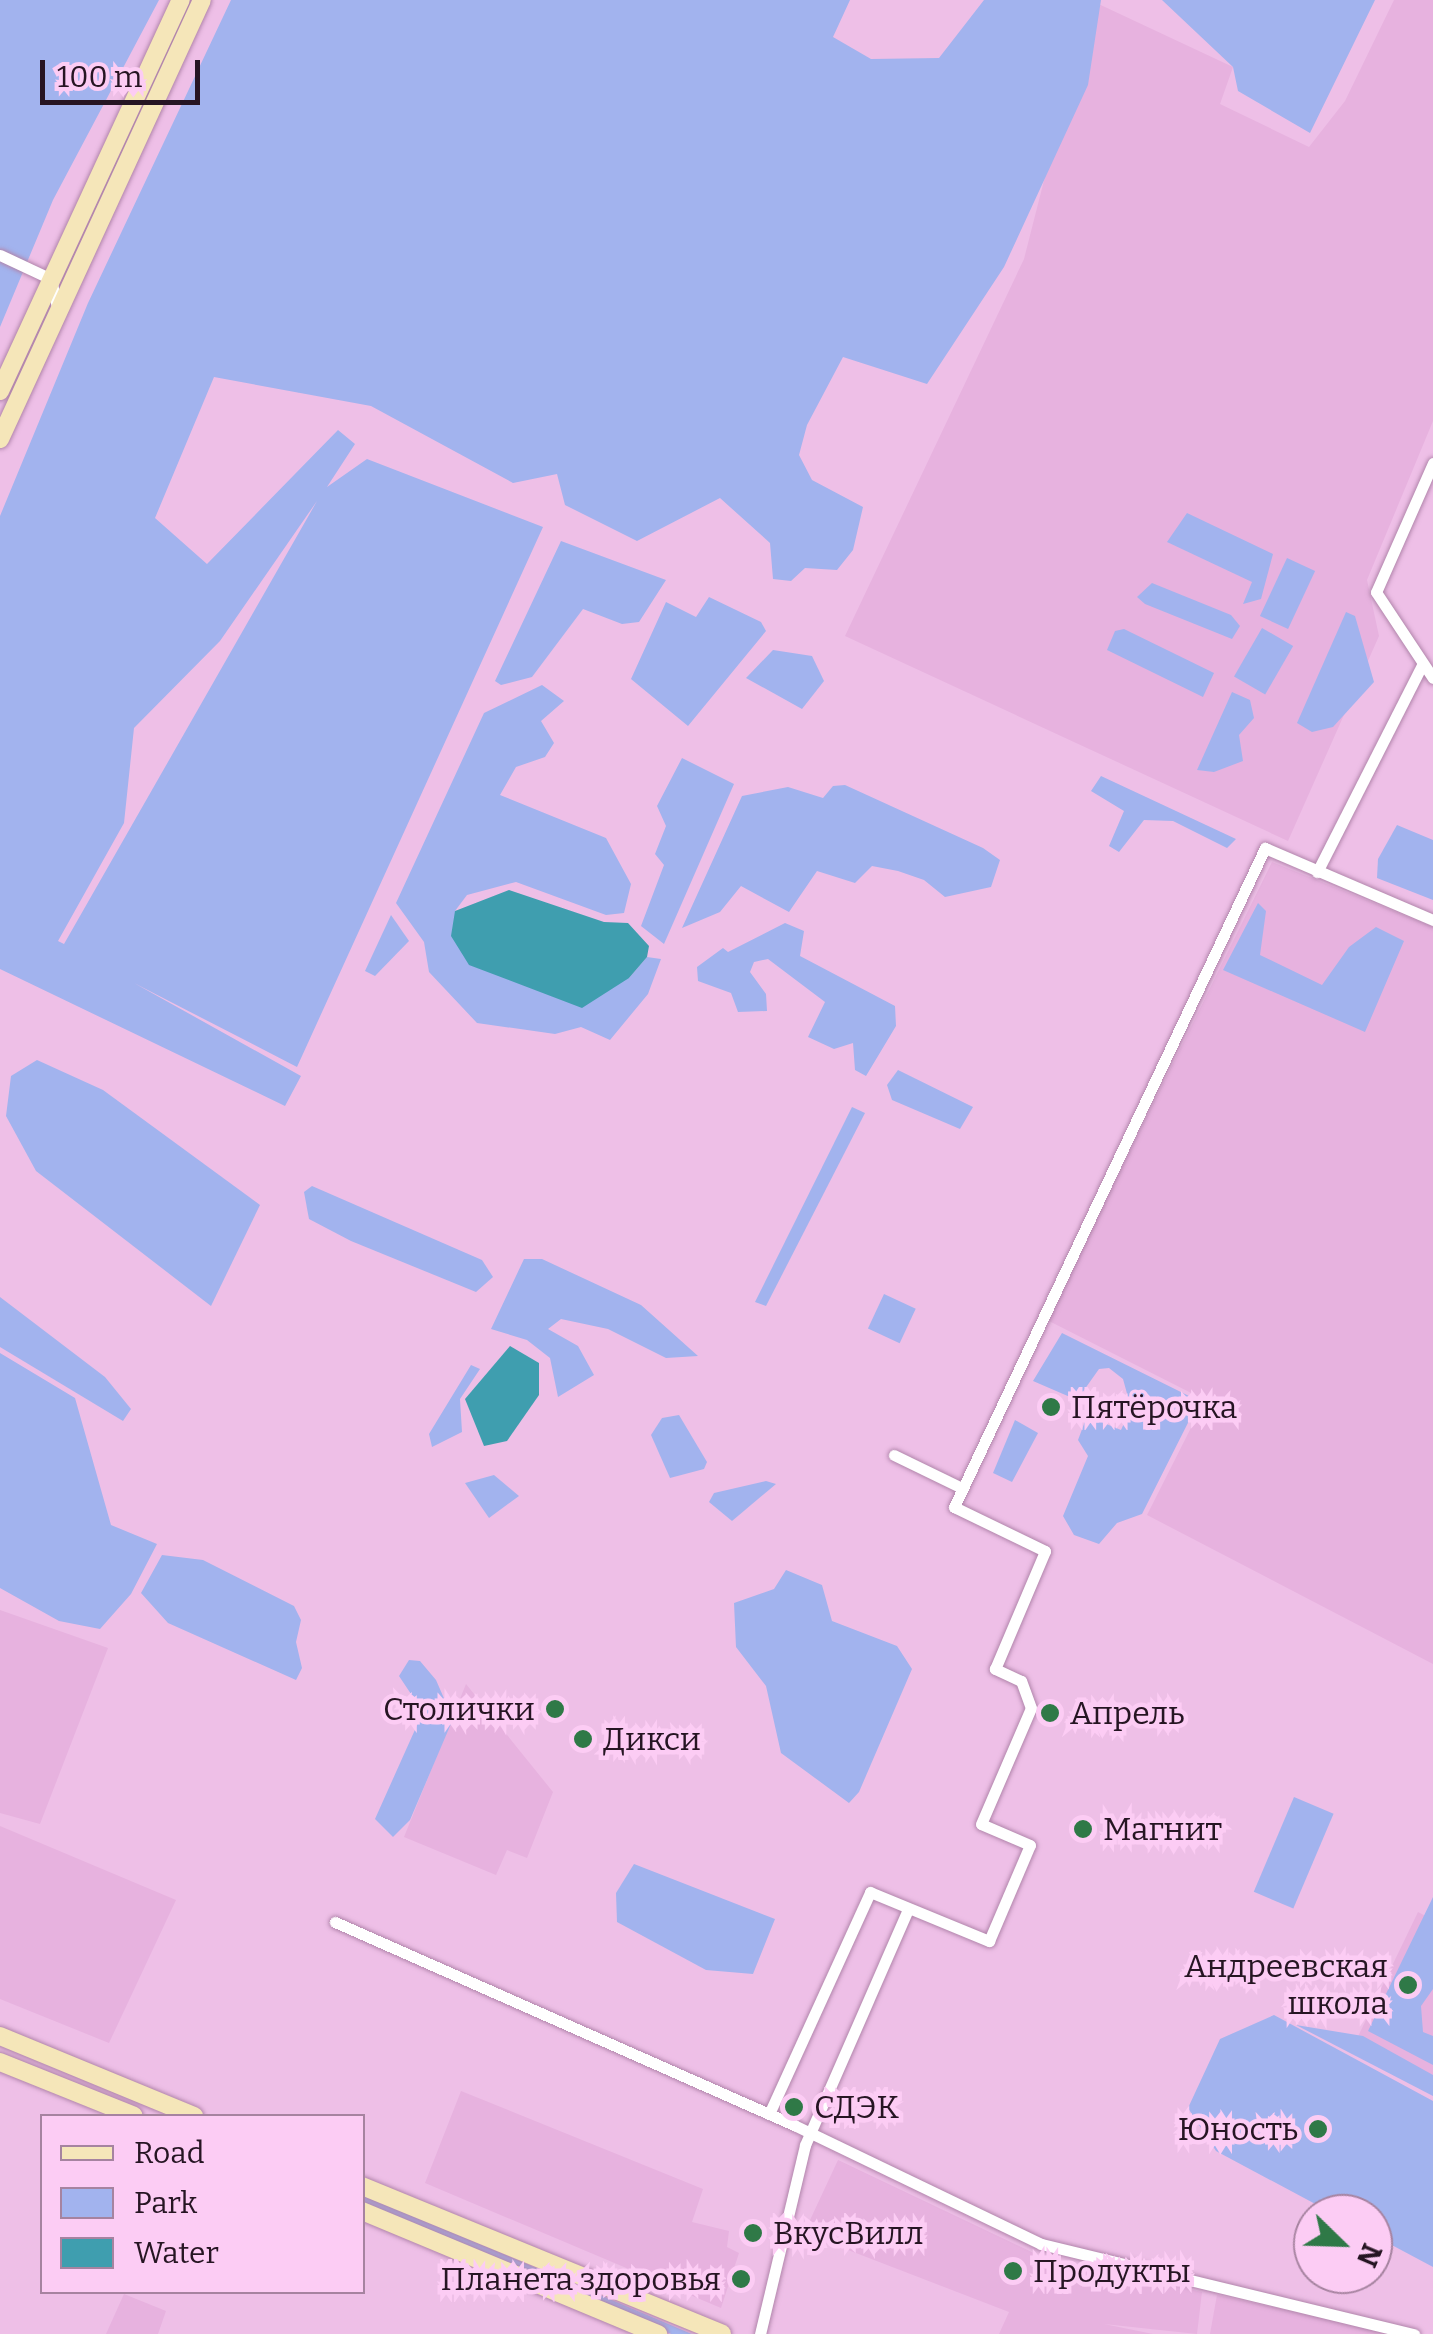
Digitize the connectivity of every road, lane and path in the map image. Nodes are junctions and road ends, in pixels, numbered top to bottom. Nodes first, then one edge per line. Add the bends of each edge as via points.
1 (181, 0) edge
2 (202, 0) edge
3 (0, 255) edge
4 (51, 278) junction
5 (57, 313) junction
6 (0, 392) edge
7 (0, 439) edge
8 (1433, 462) edge
9 (1422, 664) junction
10 (1433, 678) edge
11 (1318, 872) junction
12 (1433, 920) edge
13 (894, 1455) dead end
14 (962, 1488) junction
15 (908, 1909) junction
16 (335, 1922) dead end
17 (0, 2036) edge
18 (0, 2062) edge
19 (121, 2086) junction
20 (113, 2108) junction
21 (129, 2114) edge
22 (189, 2114) edge
23 (770, 2114) junction
24 (809, 2135) junction
25 (365, 2187) edge
26 (365, 2212) edge
27 (658, 2334) edge
28 (722, 2334) edge
29 (760, 2334) edge
30 (1414, 2334) edge

1 - 4 main road
2 - 5 main road
3 - 4 street
4 - 5 street
4 - 6 main road
5 - 7 main road
8 - 9 street via 1376,592
9 - 10 street
9 - 11 street
11 - 12 street
11 - 14 street via 1265,848
13 - 14 street
14 - 15 street via 954,1508 1045,1551 995,1669 1021,1681 1031,1708 980,1824 1030,1845 989,1941
15 - 23 street via 870,1892
15 - 24 street
16 - 23 street
17 - 19 main road
18 - 20 main road
19 - 20 main road
19 - 22 main road
20 - 21 main road
23 - 24 street
24 - 29 street
24 - 30 street via 990,2224 1090,2260
25 - 28 main road
26 - 27 main road

